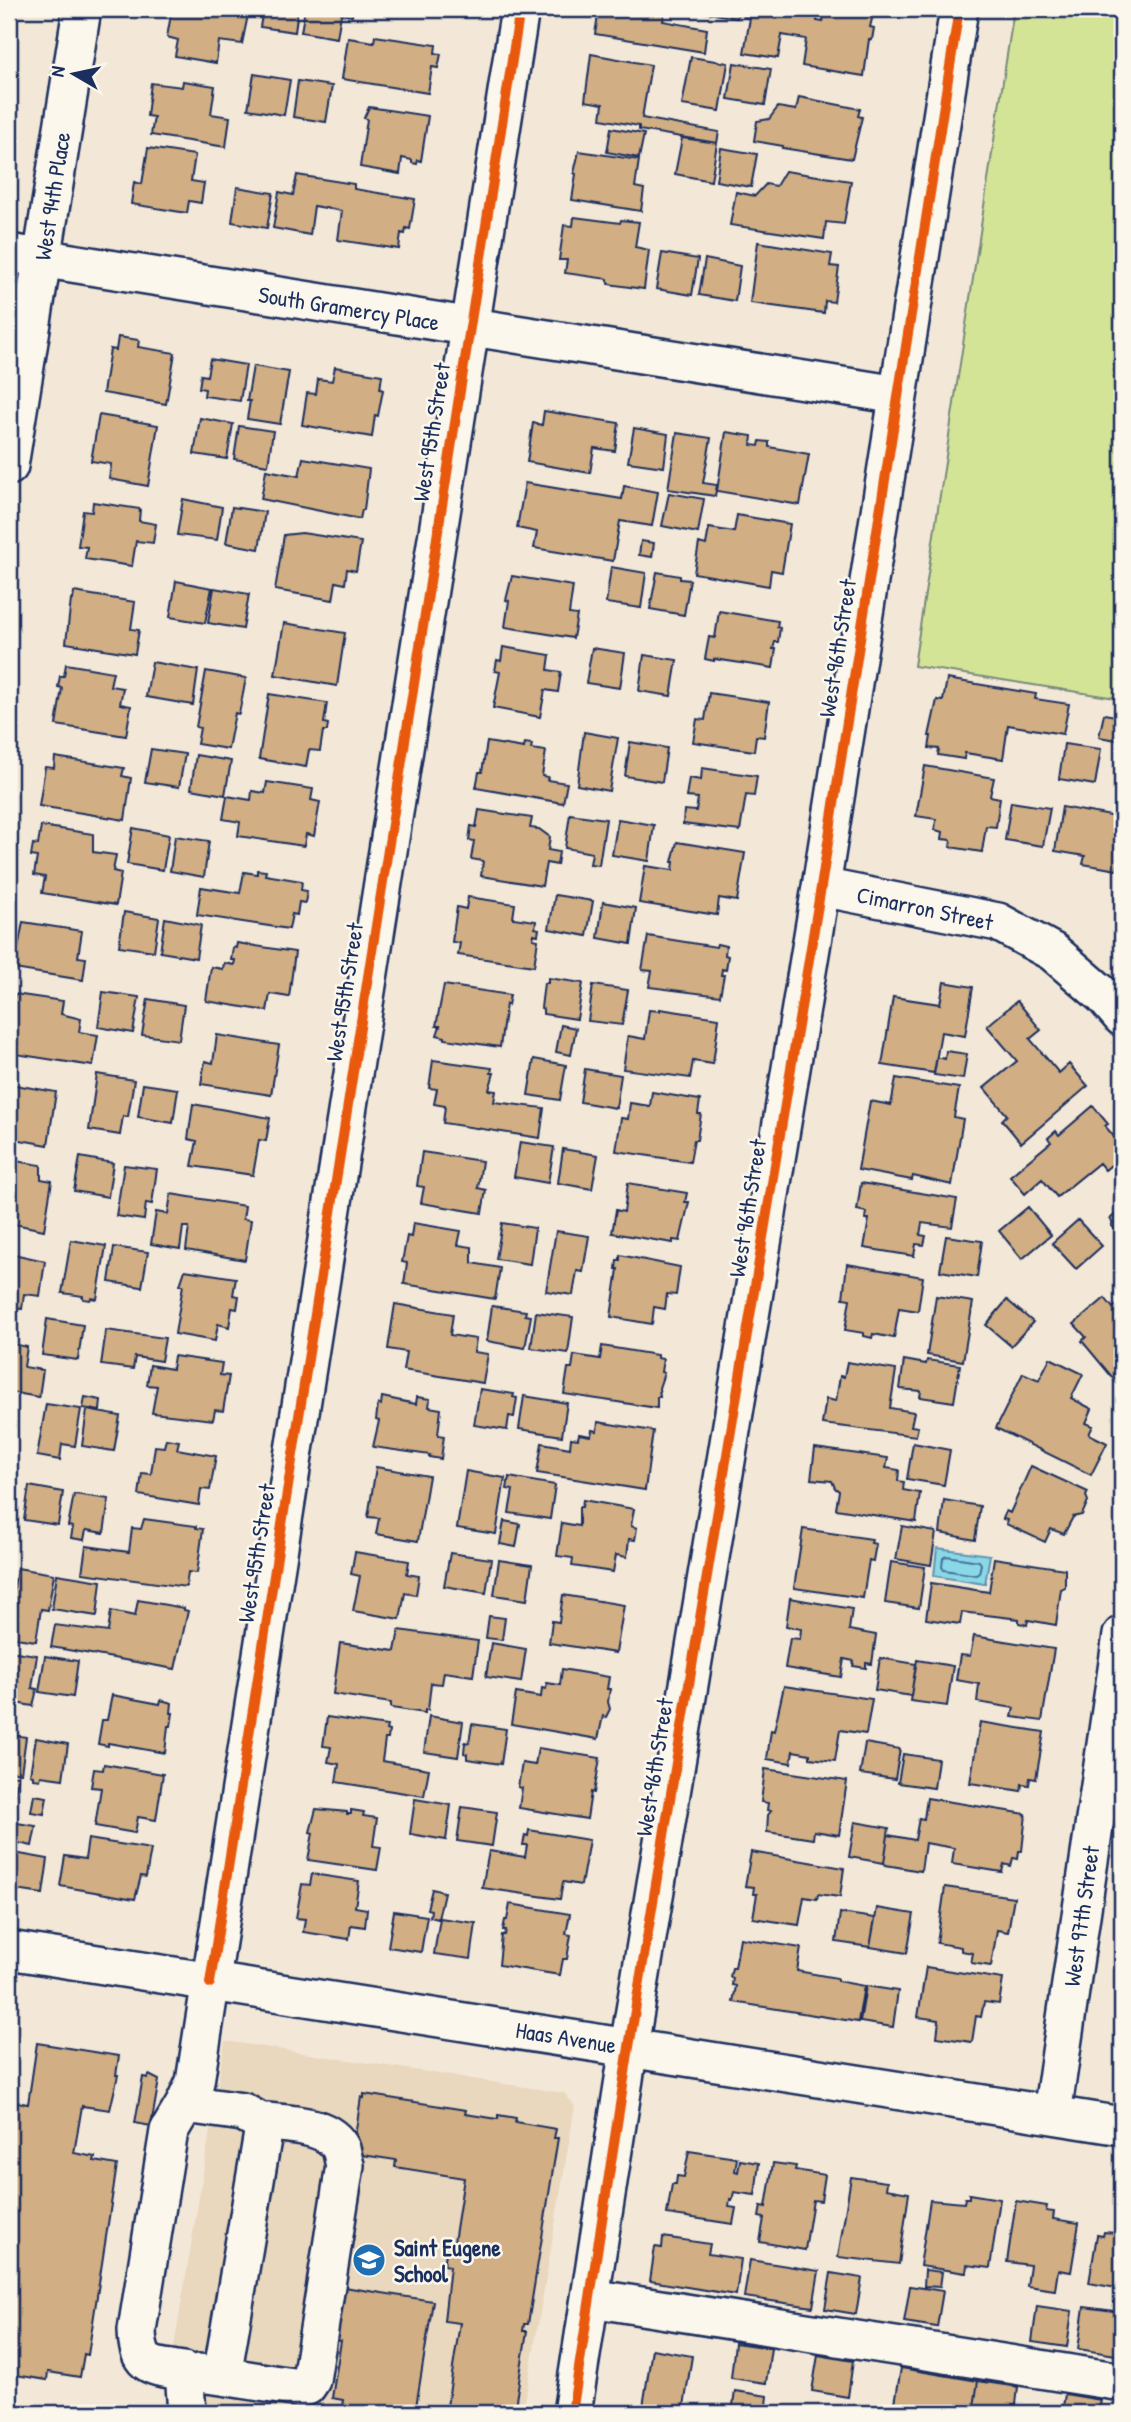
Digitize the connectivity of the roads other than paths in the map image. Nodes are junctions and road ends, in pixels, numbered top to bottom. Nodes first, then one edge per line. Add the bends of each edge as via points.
1 (82, 9) edge
2 (520, 9) edge
3 (959, 9) edge
4 (25, 256) edge
5 (469, 327) junction
6 (898, 395) junction
7 (9, 466) edge
8 (821, 887) junction
9 (1116, 998) edge
10 (1122, 1635) edge
11 (9, 1950) edge
12 (211, 1983) junction
13 (629, 2047) junction
14 (185, 2104) junction
15 (1052, 2114) junction
16 (259, 2121) junction
17 (1122, 2126) edge
18 (591, 2298) junction
19 (184, 2371) junction
20 (222, 2376) junction
21 (1122, 2382) edge
22 (187, 2413) edge
23 (572, 2413) edge

1 - 4 street, West 94th Place
2 - 5 street, West 95th Street
3 - 6 street, West 96th Street
4 - 5 street, South Gramercy Place
4 - 7 street, West 94th Place
5 - 6 street, South Gramercy Place
5 - 12 street, West 95th Street
6 - 8 street, West 96th Street
8 - 9 street, Cimarron Street via 998,922 1053,952
8 - 13 street, West 96th Street
10 - 15 street, West 97th Street
11 - 12 street, Haas Avenue
12 - 13 street, Haas Avenue
12 - 14 street, West 95th Street via 195,2082
13 - 15 street, Haas Avenue
13 - 18 street, West 96th Street
14 - 16 street via 243,2112
14 - 19 street, West 95th Street via 169,2131 136,2330 142,2359 151,2366
15 - 17 street, Haas Avenue
16 - 20 street via 263,2133
16 - 20 street via 318,2130 332,2137 345,2165 311,2380 299,2388
18 - 21 street
18 - 23 street, West 96th Street
19 - 20 street
19 - 22 street

